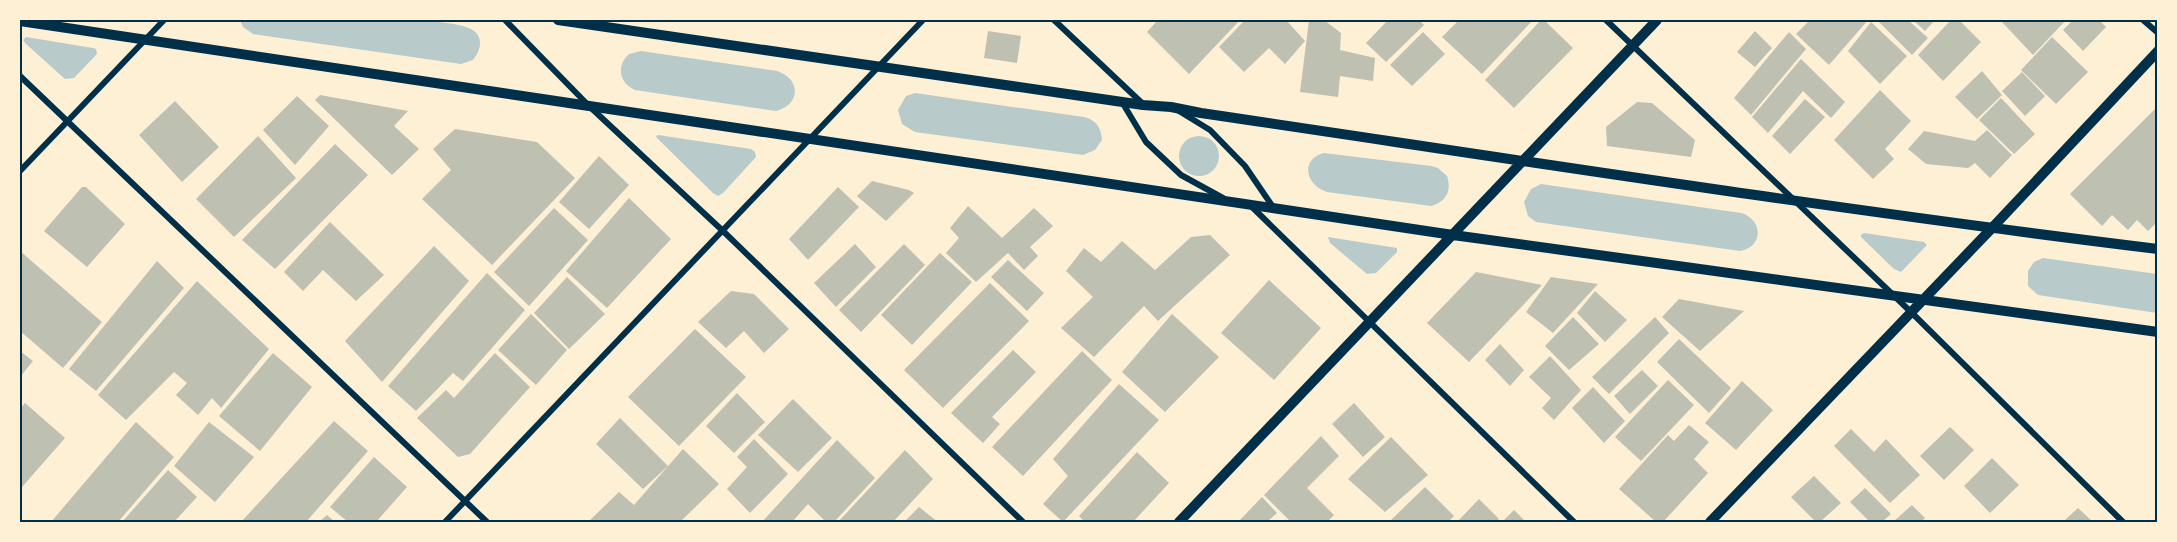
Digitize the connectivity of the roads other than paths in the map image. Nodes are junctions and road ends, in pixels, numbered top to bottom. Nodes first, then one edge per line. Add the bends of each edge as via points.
1 (164, 20) edge
2 (505, 20) edge
3 (558, 20) edge
4 (923, 20) edge
5 (1054, 20) edge
6 (1606, 20) edge
7 (1657, 20) edge
8 (2143, 20) edge
9 (20, 21) edge
10 (2157, 33) edge
11 (144, 40) junction
12 (1632, 45) junction
13 (2157, 51) edge
14 (879, 66) junction
15 (20, 76) edge
16 (1121, 101) junction
17 (1143, 105) junction
18 (589, 106) junction
19 (1171, 107) junction
20 (67, 121) junction
21 (809, 139) junction
22 (1522, 160) junction
23 (20, 171) edge
24 (1794, 200) junction
25 (1230, 202) junction
26 (1250, 205) junction
27 (1273, 208) junction
28 (1992, 228) junction
29 (723, 231) junction
30 (1453, 235) junction
31 (2157, 249) edge
32 (1894, 296) junction
33 (1924, 299) junction
34 (1912, 312) junction
35 (1370, 322) junction
36 (2157, 332) edge
37 (465, 501) junction
38 (445, 522) edge
39 (487, 522) edge
40 (1023, 522) edge
41 (1179, 522) edge
42 (1574, 522) edge
43 (1710, 522) edge
44 (2123, 522) edge

1 - 11 street
2 - 18 street
3 - 14 street
4 - 14 street
5 - 17 street
6 - 12 street
7 - 12 street
8 - 10 street
9 - 11 street
11 - 18 street
11 - 20 street
12 - 22 street
12 - 24 street
13 - 28 street
14 - 16 street
14 - 21 street
15 - 20 street
16 - 17 street
16 - 25 street via 1146,142 1181,175
17 - 19 street
18 - 21 street
18 - 29 street
19 - 22 street
19 - 27 street via 1210,130 1245,166
20 - 23 street
20 - 37 street
21 - 25 street
21 - 29 street
22 - 24 street
22 - 30 street
24 - 28 street
24 - 32 street
25 - 26 street
26 - 27 street
26 - 35 street
27 - 30 street
28 - 31 street
28 - 33 street
29 - 37 street
29 - 40 street
30 - 32 street
30 - 35 street
32 - 33 street
32 - 34 street
33 - 34 street
33 - 36 street
34 - 43 street
34 - 44 street
35 - 41 street
35 - 42 street
37 - 38 street
37 - 39 street

